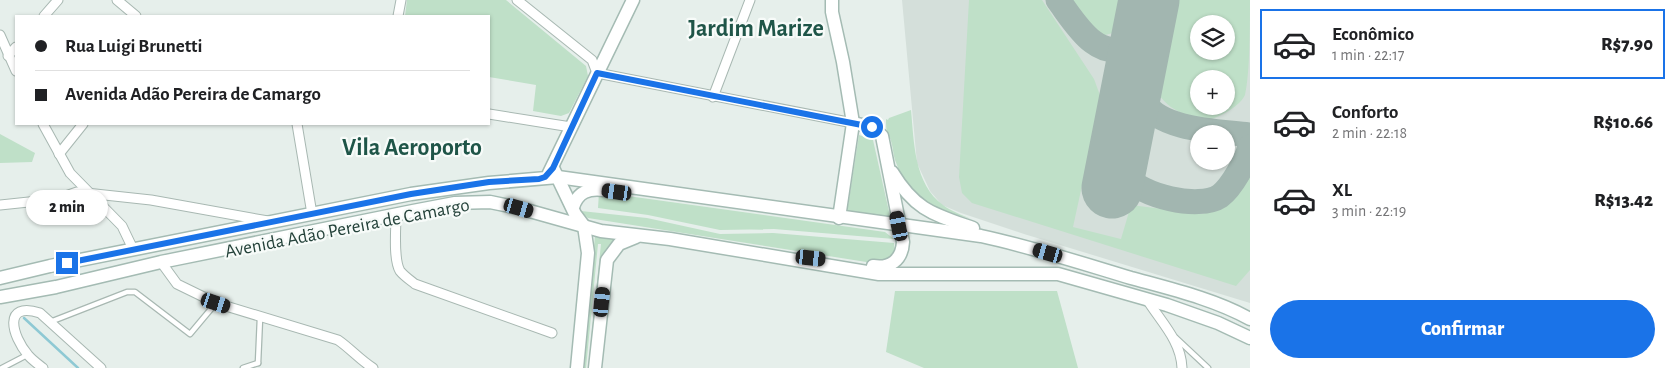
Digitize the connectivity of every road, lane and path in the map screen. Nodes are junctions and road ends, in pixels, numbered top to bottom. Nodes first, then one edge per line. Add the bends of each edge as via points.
1 (58, 0) edge
2 (118, 0) edge
3 (401, 0) edge
4 (517, 0) edge
5 (633, 0) edge
6 (750, 0) edge
7 (829, 1) edge
8 (45, 15) edge
9 (135, 15) edge
10 (398, 15) edge
11 (0, 35) edge
12 (15, 48) edge
13 (8, 56) junction
14 (15, 69) edge
15 (597, 73) junction
16 (713, 97) junction
17 (490, 114) edge
18 (853, 123) junction
19 (44, 125) edge
20 (82, 125) edge
21 (297, 125) edge
22 (571, 127) junction
23 (872, 127) junction
24 (850, 139) junction
25 (59, 154) junction
26 (888, 165) junction
27 (556, 172) junction
28 (92, 194) junction
29 (0, 204) edge
30 (573, 207) junction
31 (233, 213) junction
32 (312, 214) junction
33 (396, 214) junction
34 (816, 214) junction
35 (839, 218) junction
36 (563, 220) junction
37 (275, 222) junction
38 (877, 222) junction
39 (584, 226) junction
40 (899, 226) junction
41 (232, 230) junction
42 (644, 235) junction
43 (903, 242) junction
44 (1013, 243) junction
45 (133, 249) junction
46 (587, 250) junction
47 (766, 255) junction
48 (161, 262) junction
49 (0, 278) edge
50 (0, 297) edge
51 (1146, 298) junction
52 (216, 303) junction
53 (1167, 305) junction
54 (1157, 316) junction
55 (260, 318) junction
56 (1250, 319) edge
57 (50, 322) junction
58 (552, 333) dead end
59 (1172, 335) junction
60 (1250, 338) edge
61 (28, 354) junction
62 (260, 366) edge
63 (2, 368) edge
64 (43, 368) edge
65 (101, 368) edge
66 (243, 368) edge
67 (373, 368) edge
68 (577, 368) edge
69 (595, 368) edge
70 (1182, 368) edge
71 (1208, 368) edge

1 - 8 street
2 - 9 street
3 - 10 street
4 - 15 street via 592,60
5 - 15 main road
6 - 16 street
7 - 18 main road
11 - 13 street
12 - 13 street
13 - 14 street
15 - 16 street
15 - 22 main road
16 - 18 street
17 - 22 street
18 - 23 main road
18 - 24 main road
19 - 25 street
20 - 25 street
21 - 32 street
22 - 27 main road
23 - 24 main road via 861,128
23 - 26 main road via 882,136
24 - 35 main road
25 - 28 street via 78,183
26 - 40 main road
26 - 44 main road via 908,195 930,213
27 - 30 main road
27 - 32 main road, Avenida Adão Pereira de Camargo via 539,179 442,189
27 - 34 main road, Avenida Adão Pereira de Camargo
28 - 29 street via 77,192 57,200
28 - 31 street
28 - 45 street via 122,226
30 - 34 main road via 578,197 592,189 768,214
30 - 39 main road
31 - 37 street
31 - 41 street via 238,224
32 - 37 main road, Avenida Adão Pereira de Camargo
33 - 36 main road, Avenida Adão Pereira de Camargo via 454,203 490,202
33 - 48 main road, Avenida Adão Pereira de Camargo
33 - 58 street via 397,259 399,270 406,278
34 - 35 main road, Avenida Adão Pereira de Camargo
35 - 38 main road, Avenida Adão Pereira de Camargo
36 - 39 main road, Avenida Adão Pereira de Camargo
36 - 46 main road via 578,233
37 - 41 main road, Avenida Adão Pereira de Camargo
38 - 40 main road, Avenida Adão Pereira de Camargo
38 - 43 main road via 892,230
39 - 42 main road, Avenida Adão Pereira de Camargo
39 - 46 main road
40 - 43 main road
40 - 44 main road, Avenida Adão Pereira de Camargo via 959,232
41 - 45 main road, Avenida Adão Pereira de Camargo
42 - 47 main road, Avenida Adão Pereira de Camargo
42 - 69 main road via 628,238 619,244 607,260
43 - 47 main road via 899,258 881,268
44 - 56 main road via 1172,290
45 - 49 main road, Avenida Adão Pereira de Camargo
46 - 68 main road
47 - 51 main road, Avenida Adão Pereira de Camargo via 879,274 1058,274
48 - 50 main road, Avenida Adão Pereira de Camargo
48 - 52 street via 177,284
51 - 53 main road, Avenida Adão Pereira de Camargo
51 - 54 street
52 - 55 street
52 - 57 lane via 190,334 134,292
53 - 54 street
53 - 60 main road, Avenida Adão Pereira de Camargo
54 - 59 street
55 - 62 lane
55 - 67 street via 338,340
57 - 61 street via 40,313 28,309 14,316 17,336
57 - 65 street
59 - 70 street
59 - 71 lane
61 - 63 lane
61 - 64 street
62 - 66 lane

